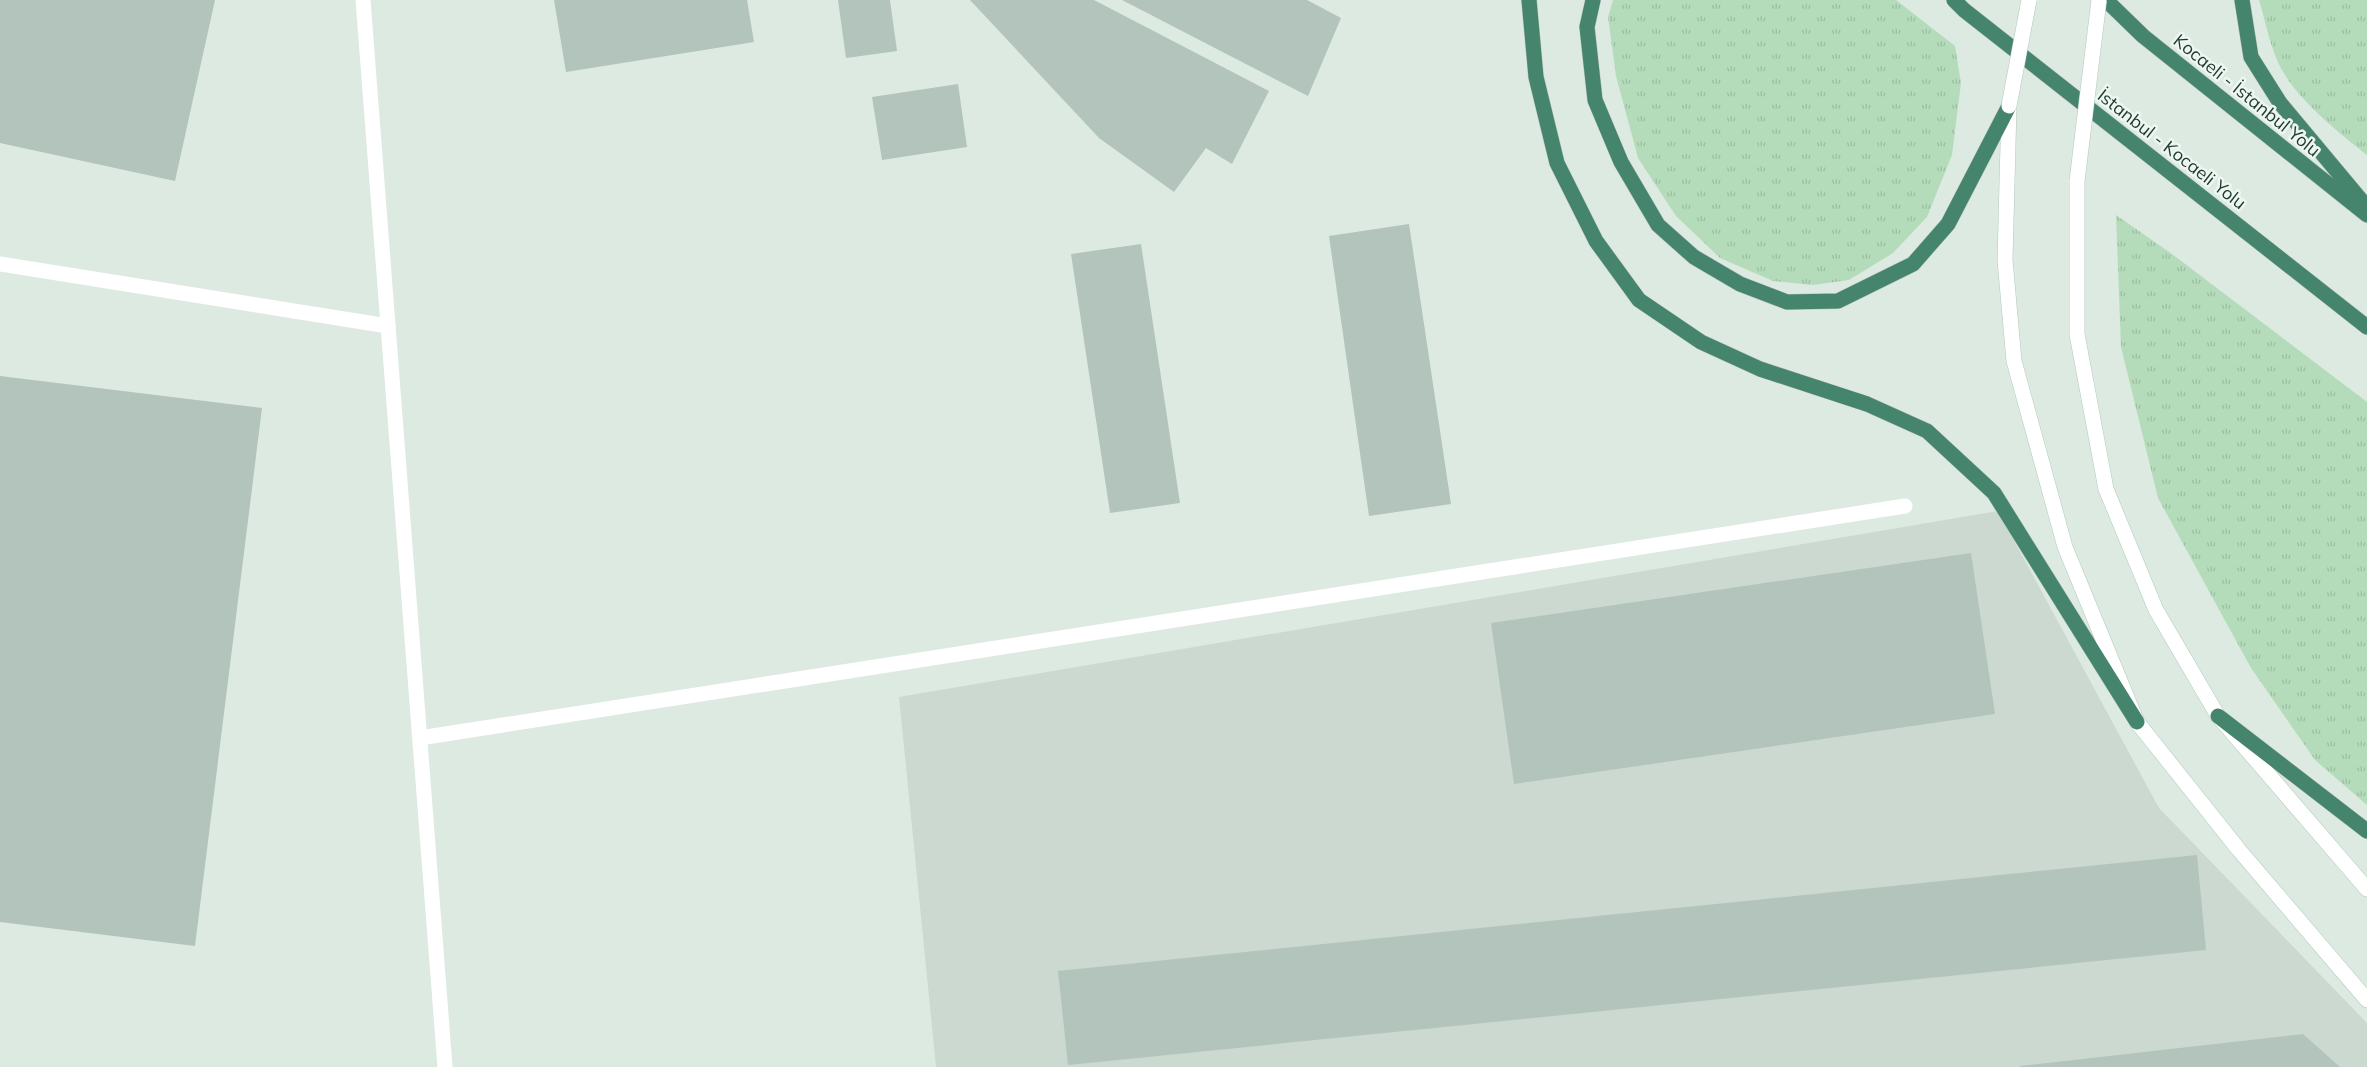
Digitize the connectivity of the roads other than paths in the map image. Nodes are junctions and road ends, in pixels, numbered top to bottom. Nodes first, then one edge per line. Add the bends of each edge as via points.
1 (363, 0) edge
2 (1529, 0) edge
3 (1593, 0) edge
4 (1950, 0) edge
5 (2029, 0) edge
6 (2099, 0) edge
7 (2106, 0) edge
8 (2242, 0) edge
9 (1959, 5) edge
10 (2009, 106) junction
11 (2367, 207) edge
12 (2367, 215) edge
13 (0, 264) edge
14 (388, 326) junction
15 (2367, 327) edge
16 (1905, 506) dead end
17 (2218, 716) junction
18 (2137, 722) junction
19 (420, 738) junction
20 (2367, 831) edge
21 (2367, 889) edge
22 (2367, 1000) edge
23 (445, 1067) edge

1 - 14 street
2 - 18 highway via 1536,77 1557,163 1596,241 1639,300 1701,342 1760,369 1867,404 1927,431 1994,493
3 - 10 highway via 1587,27 1595,100 1621,162 1658,225 1694,257 1740,284 1787,302 1838,302 1914,264 1948,224
4 - 9 highway, İstanbul - Kocaeli Yolu
5 - 10 street, bridge
6 - 17 street, bridge via 2077,181 2077,334 2106,489 2156,610
7 - 12 highway, Kocaeli - İstanbul Yolu via 2143,36
8 - 11 highway via 2251,57 2280,103
9 - 15 highway, İstanbul - Kocaeli Yolu
10 - 18 street via 2005,260 2014,361 2065,547
13 - 14 street
14 - 19 street
16 - 19 street
17 - 20 highway
17 - 21 street
18 - 22 street via 2239,850
19 - 23 street

